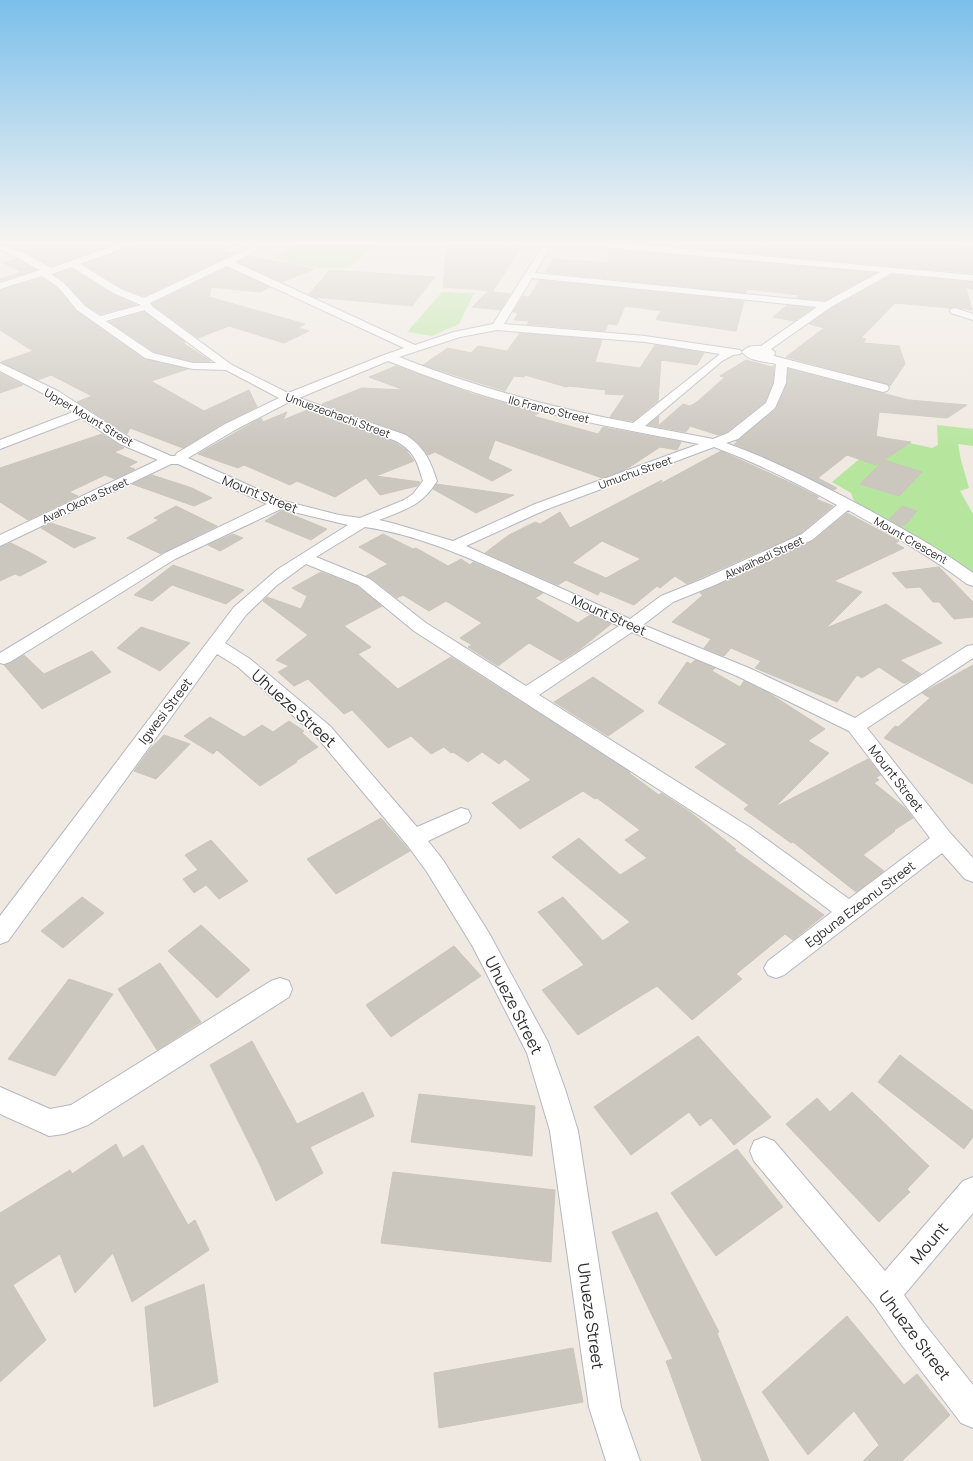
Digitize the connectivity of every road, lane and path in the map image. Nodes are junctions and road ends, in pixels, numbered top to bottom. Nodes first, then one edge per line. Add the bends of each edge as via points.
1 (88, 312) edge
2 (121, 312) edge
3 (156, 312) edge
4 (335, 312) edge
5 (507, 312) edge
6 (816, 312) edge
7 (959, 312) edge
8 (973, 317) edge
9 (98, 320) junction
10 (497, 327) junction
11 (413, 348) junction
12 (731, 352) junction
13 (764, 353) junction
14 (388, 357) junction
15 (782, 362) junction
16 (0, 366) edge
17 (228, 367) junction
18 (884, 388) dead end
19 (288, 398) junction
20 (82, 413) junction
21 (636, 427) junction
22 (714, 443) junction
23 (0, 445) edge
24 (175, 460) junction
25 (279, 504) junction
26 (847, 504) junction
27 (362, 522) junction
28 (0, 541) edge
29 (452, 546) junction
30 (305, 558) junction
31 (973, 581) edge
32 (632, 625) junction
33 (216, 645) junction
34 (973, 650) edge
35 (4, 658) dead end
36 (527, 694) junction
37 (856, 726) junction
38 (461, 816) dead end
39 (414, 838) junction
40 (943, 840) junction
41 (973, 873) edge
42 (848, 912) junction
43 (0, 934) edge
44 (776, 968) dead end
45 (280, 988) dead end
46 (0, 1100) edge
47 (764, 1150) dead end
48 (973, 1191) edge
49 (885, 1294) junction
50 (973, 1411) edge
51 (623, 1461) edge

1 - 9 street
2 - 9 street
3 - 17 street, Umuezeohachi Street
4 - 11 street
5 - 10 street
6 - 13 street
7 - 8 street
9 - 17 street via 149,356 193,366
10 - 11 street, Avah Okoha Street via 458,334
10 - 12 street, Avah Okoha Street via 646,339
11 - 14 street, Avah Okoha Street
12 - 13 street, Avah Okoha Street via 748,352 753,349
12 - 21 street via 690,381
13 - 15 street
14 - 19 street, Avah Okoha Street
14 - 21 street, Ilo Franco Street via 508,399 568,415
15 - 18 street
15 - 22 street, Umuchu Street via 780,383 771,404 733,436
16 - 20 street, Upper Mount Street via 54,394
17 - 19 street, Umuezeohachi Street
19 - 24 street, Avah Okoha Street
19 - 27 street, Umuezeohachi Street via 401,438 421,454 430,481 426,488 409,503
20 - 23 street
20 - 24 street, Upper Mount Street via 125,441
21 - 22 street, Ilo Franco Street
22 - 26 street via 760,460
22 - 29 street, Umuchu Street via 540,507
24 - 25 street, Mount Street
24 - 28 street, Avah Okoha Street
25 - 27 street, Mount Street
25 - 35 street via 170,556
26 - 31 street, Mount Crescent via 928,549
26 - 32 street, Akwaihedi Street via 807,537 667,599
27 - 29 street, Mount Street via 387,526
27 - 30 street, Igwesi Street
29 - 32 street, Mount Street
30 - 33 street, Igwesi Street via 264,588 240,611
30 - 36 street via 364,582 420,627
32 - 36 street, Akwaihedi Street
32 - 37 street, Mount Street via 743,672
33 - 39 street, Uhueze Street via 244,663 323,731
33 - 43 street, Igwesi Street
34 - 37 street
36 - 42 street via 744,834
37 - 40 street, Mount Street
38 - 39 street
39 - 51 street, Uhueze Street via 435,866 481,940 539,1050 564,1131 595,1346 606,1407
40 - 41 street, Mount Street
40 - 42 street, Egbuna Ezeonu Street
42 - 44 street, Egbuna Ezeonu Street
45 - 46 street via 78,1116 49,1123
47 - 49 street, Uhueze Street
48 - 49 street, Mount
49 - 50 street, Uhueze Street via 912,1334

